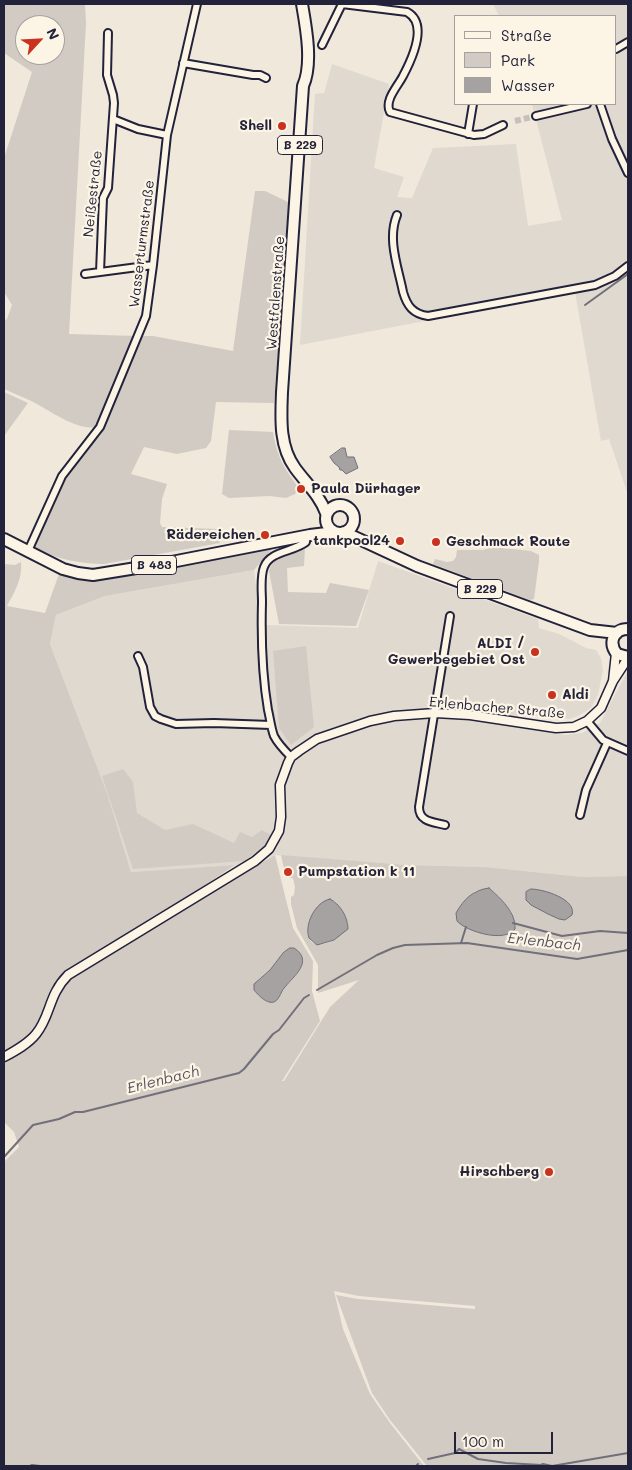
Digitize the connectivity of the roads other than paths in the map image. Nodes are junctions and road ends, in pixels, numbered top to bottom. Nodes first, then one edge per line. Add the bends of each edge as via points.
1 (197, 4) edge
2 (296, 4) edge
3 (302, 4) edge
4 (342, 4) edge
5 (108, 33) dead end
6 (628, 42) edge
7 (322, 45) dead end
8 (617, 48) edge
9 (183, 63) junction
10 (266, 78) dead end
11 (304, 86) junction
12 (473, 105) edge
13 (583, 105) edge
14 (600, 105) edge
15 (536, 116) tunnel mouth
16 (113, 119) junction
17 (503, 125) dead end
18 (468, 134) junction
19 (166, 135) junction
20 (628, 173) edge
21 (397, 215) dead end
22 (154, 265) junction
23 (628, 266) edge
24 (100, 272) junction
25 (85, 274) dead end
26 (314, 492) junction
27 (336, 505) junction
28 (326, 518) junction
29 (353, 523) junction
30 (339, 532) junction
31 (308, 536) junction
32 (4, 539) edge
33 (368, 543) junction
34 (28, 551) junction
35 (450, 616) dead end
36 (624, 629) edge
37 (590, 630) junction
38 (614, 649) junction
39 (138, 656) dead end
40 (628, 657) edge
41 (613, 681) junction
42 (434, 713) junction
43 (587, 721) junction
44 (271, 725) junction
45 (607, 743) junction
46 (628, 750) edge
47 (291, 757) junction
48 (580, 815) dead end
49 (445, 825) dead end
50 (4, 1057) edge

1 - 9 street, Wasserturmstraße
2 - 11 main road, Westfalenstraße / B 229 via 301,35 300,72
3 - 11 main road, Westfalenstraße / B 229 via 307,55
4 - 7 street
4 - 18 street via 407,12 416,19 419,32 408,66 388,104 390,112
5 - 16 street, Neißestraße via 107,75 113,95
6 - 8 street
9 - 10 street
9 - 19 street, Wasserturmstraße
11 - 26 main road, Westfalenstraße / B 229 via 281,412 288,458
12 - 18 street
13 - 15 street
14 - 20 street
16 - 19 street
16 - 24 street, Neißestraße via 108,188 103,198
17 - 18 street via 484,134
19 - 22 street, Wasserturmstraße
21 - 23 street via 393,233 405,301 420,315 595,285
22 - 24 street
22 - 34 street, Wasserturmstraße via 146,316 103,420 62,476
24 - 25 street
26 - 27 main road, Westfalenstraße / B 229
26 - 28 main road, Westfalenstraße / B 229
27 - 28 main road via 330,508
27 - 29 main road via 350,510
28 - 30 main road via 329,528
28 - 31 main road, B 483 via 321,529
29 - 30 main road via 350,528
29 - 33 main road, B 229
30 - 31 main road, B 483
30 - 33 main road, B 229
31 - 34 main road, B 483 via 93,575 68,571
31 - 44 street via 302,545 273,557 263,571 263,669
32 - 34 main road, B 483
33 - 37 main road, B 229 via 417,566
35 - 42 street
36 - 37 main road, B 229 via 609,633
36 - 38 main road via 613,638
37 - 38 main road, B 229
38 - 40 main road via 621,657
38 - 41 street
39 - 44 street via 150,707 160,719 176,724
40 - 41 street
41 - 43 street via 603,705
42 - 43 street, Erlenbacher Straße via 556,728 574,727
42 - 47 street, Erlenbacher Straße via 394,716 354,726 317,740
42 - 49 street via 419,812 427,821
43 - 45 street
44 - 47 street via 279,744
45 - 46 street
45 - 48 street via 586,790
47 - 50 street via 281,778 281,817 276,838 269,849 260,858 68,976 57,988 37,1034

